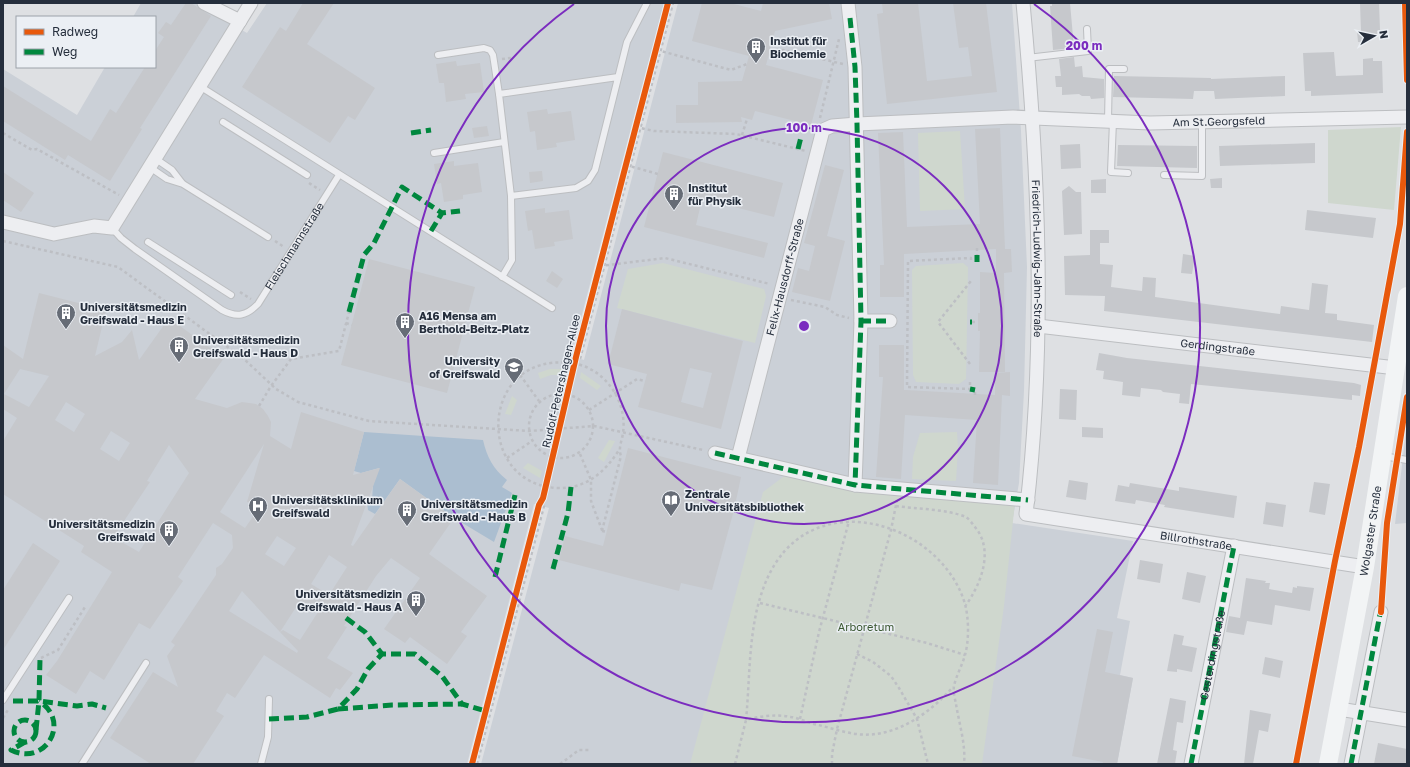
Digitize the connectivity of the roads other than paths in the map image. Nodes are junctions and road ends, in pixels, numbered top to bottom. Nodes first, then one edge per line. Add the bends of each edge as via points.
1 (204, 3) edge
2 (251, 3) edge
3 (648, 3) edge
4 (848, 3) edge
5 (1023, 3) edge
6 (240, 21) junction
7 (1087, 29) dead end
8 (438, 55) dead end
9 (1027, 58) junction
10 (1124, 69) dead end
11 (618, 77) junction
12 (201, 87) junction
13 (499, 94) junction
14 (1032, 117) junction
15 (1407, 117) edge
16 (1110, 121) junction
17 (224, 122) dead end
18 (1202, 123) junction
19 (857, 124) junction
20 (504, 142) junction
21 (434, 153) dead end
22 (153, 163) junction
23 (1128, 173) dead end
24 (339, 175) junction
25 (1164, 175) dead end
26 (305, 177) road end
27 (183, 184) junction
28 (511, 196) junction
29 (3, 222) edge
30 (112, 228) junction
31 (268, 236) road end
32 (148, 242) dead end
33 (502, 277) junction
34 (231, 295) dead end
35 (1407, 296) edge
36 (552, 308) dead end
37 (861, 321) junction
38 (890, 321) dead end
39 (1038, 326) junction
40 (1396, 368) junction
41 (715, 453) road end
42 (1383, 456) junction
43 (738, 458) junction
44 (1407, 460) edge
45 (855, 485) junction
46 (1028, 500) junction
47 (1026, 514) joint
48 (1234, 546) junction
49 (1365, 567) junction
50 (69, 598) dead end
51 (1381, 612) dead end
52 (146, 663) dead end
53 (269, 699) dead end
54 (3, 700) edge
55 (1339, 709) junction
56 (1361, 711) junction
57 (1407, 720) edge
58 (82, 764) edge
59 (261, 764) edge
60 (1191, 764) edge
61 (1328, 764) edge
62 (1351, 764) edge

1 - 6 street
2 - 6 street
3 - 11 lane via 627,42
4 - 19 street via 855,67
5 - 9 street, Friedrich-Ludwig-Jahn-Straße
6 - 12 street
7 - 9 lane via 1088,51
8 - 13 lane via 484,48 490,50
9 - 14 street, Friedrich-Ludwig-Jahn-Straße
10 - 16 lane via 1109,69
11 - 13 lane
11 - 28 lane via 595,170 588,181 576,188
12 - 22 street
12 - 24 lane
13 - 20 lane
14 - 16 street, Am St.Georgsfeld
14 - 19 street
14 - 39 street, Friedrich-Ludwig-Jahn-Straße via 1037,204
15 - 18 street, Am St.Georgsfeld
16 - 18 street, Am St.Georgsfeld
16 - 23 lane via 1111,172
17 - 26 lane
18 - 25 lane via 1202,176
19 - 37 street
19 - 43 street, Felix-Hausdorff-Straße via 832,126 823,130
20 - 21 lane
20 - 28 lane
22 - 27 lane via 167,179
22 - 27 lane via 172,170
22 - 30 street
24 - 30 lane, Fleischmannstraße via 258,304 242,316 222,310 135,249
24 - 33 lane
27 - 31 lane
28 - 33 lane via 512,260
29 - 30 street via 54,234 94,226
32 - 34 lane
33 - 36 lane
35 - 40 main road, Wolgaster Straße
37 - 38 street
37 - 45 street
39 - 40 street, Gerdingstraße
39 - 46 street, Friedrich-Ludwig-Jahn-Straße
40 - 42 main road, Wolgaster Straße
41 - 43 street
42 - 44 lane
42 - 49 main road, Wolgaster Straße
43 - 45 street
45 - 46 street
46 - 47 street, Friedrich-Ludwig-Jahn-Straße
47 - 48 street, Billrothstraße
48 - 49 street, Billrothstraße
48 - 60 street, Gesterdingstraße
49 - 55 main road, Wolgaster Straße
50 - 54 lane
51 - 56 street
52 - 58 lane
53 - 59 lane via 268,737
55 - 56 street
55 - 61 main road, Wolgaster Straße
56 - 57 street
56 - 62 street

